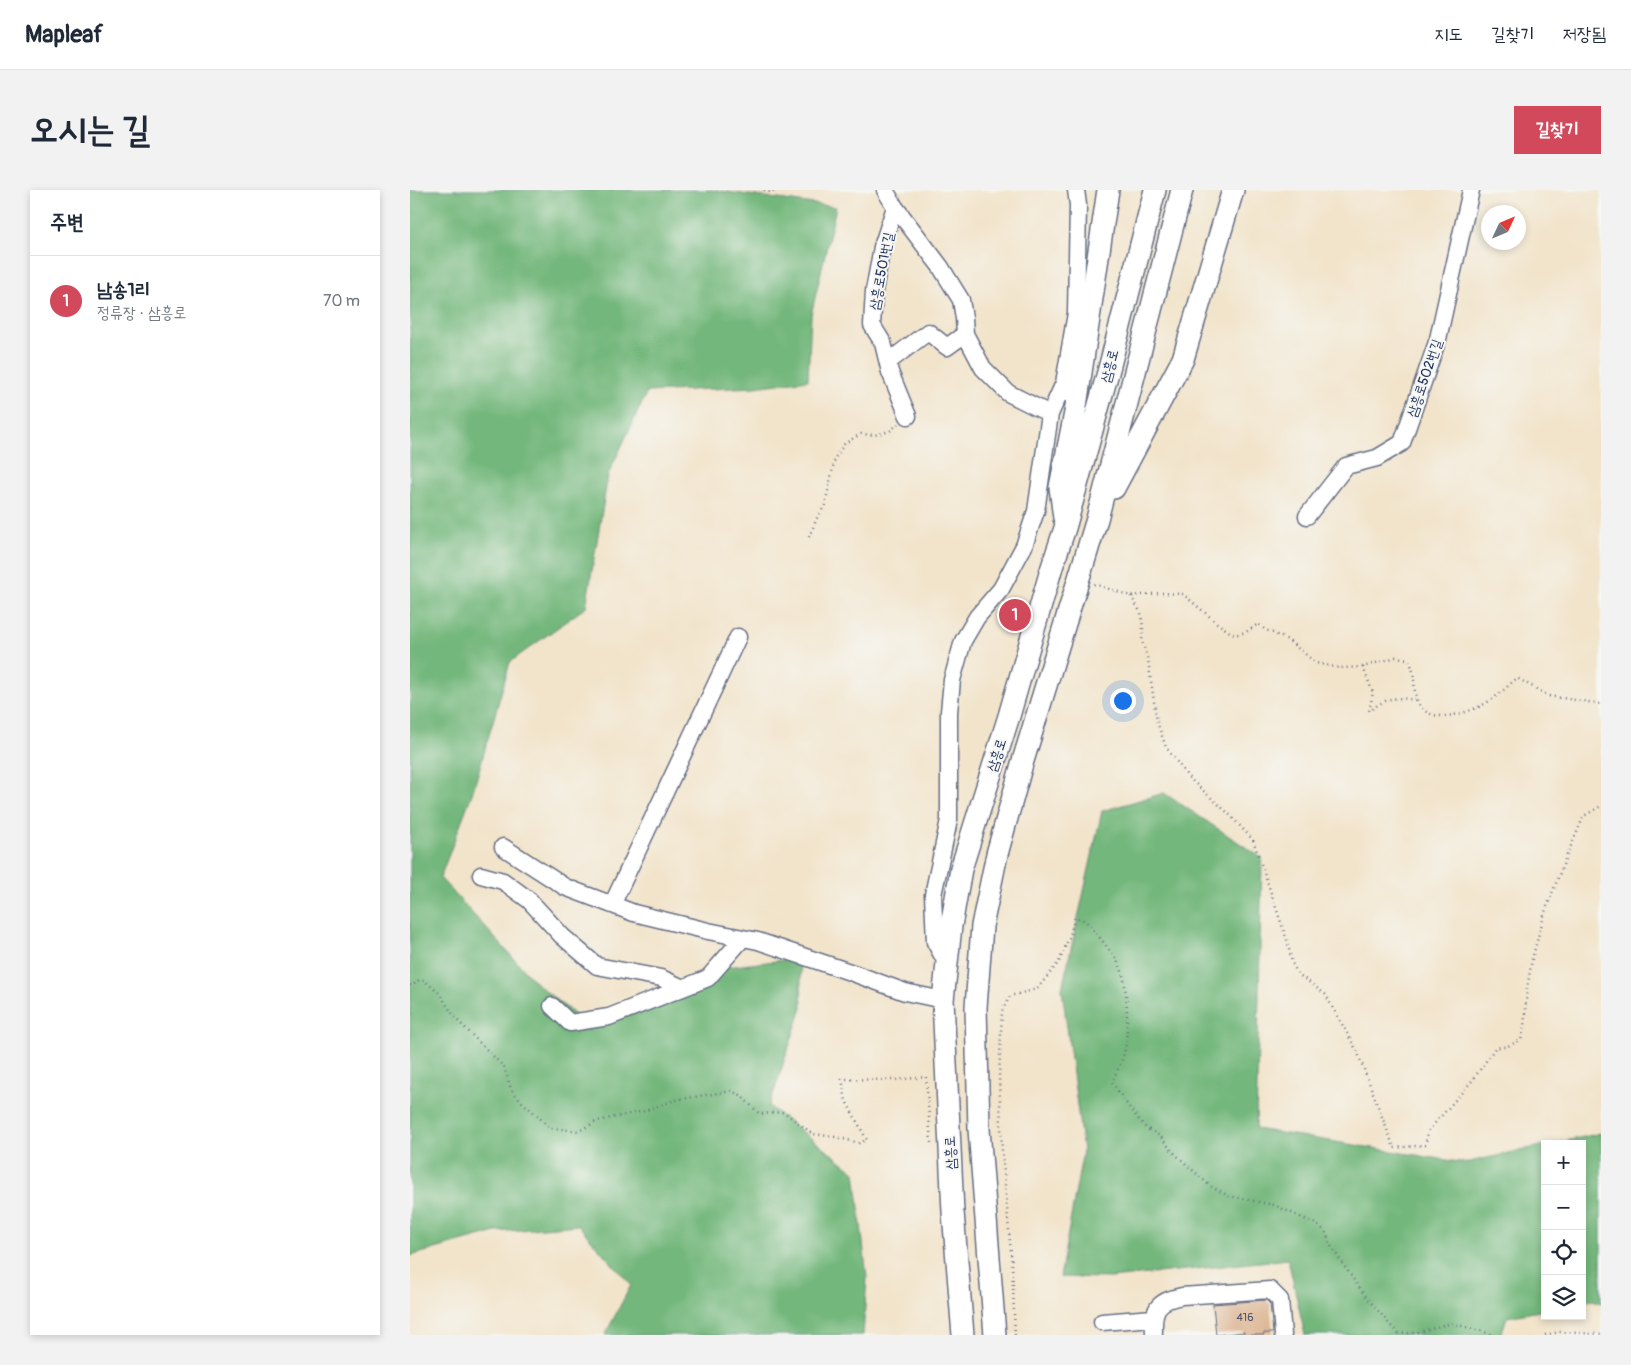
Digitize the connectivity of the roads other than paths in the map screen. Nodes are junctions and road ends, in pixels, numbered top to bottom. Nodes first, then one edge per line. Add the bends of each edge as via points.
1 (885, 190) edge
2 (1076, 190) edge
3 (1108, 190) edge
4 (1155, 190) edge
5 (1182, 190) edge
6 (1233, 190) edge
7 (1471, 190) edge
8 (895, 207) junction
9 (965, 334) junction
10 (888, 362) junction
11 (1064, 383) junction
12 (1050, 414) junction
13 (1075, 414) junction
14 (908, 416) road end
15 (1307, 516) dead end
16 (1097, 519) junction
17 (1065, 528) junction
18 (738, 637) dead end
19 (503, 847) dead end
20 (481, 874) dead end
21 (612, 905) junction
22 (743, 938) junction
23 (946, 964) junction
24 (683, 988) junction
25 (943, 1000) junction
26 (552, 1006) dead end
27 (1154, 1318) junction
28 (1102, 1322) dead end
29 (963, 1335) edge
30 (995, 1335) edge
31 (1154, 1335) edge
32 (1282, 1335) edge

1 - 8 street, 삼흥로501번길
2 - 11 street via 1076,313
3 - 13 main road
4 - 17 main road, 삼흥로
5 - 16 main road, 삼흥로
6 - 16 main road via 1183,359
7 - 15 street, 삼흥로502번길 via 1438,338 1402,443 1377,458 1346,466
8 - 9 street, 삼흥로501번길 via 940,266 961,300
8 - 10 street, 삼흥로501번길 via 882,247 872,325 883,343
9 - 10 street via 947,347 928,332
9 - 12 street, 삼흥로501번길 via 983,368 1008,393
10 - 14 street, 삼흥로501번길
11 - 12 street
11 - 13 street
12 - 23 street via 1036,511 1024,546 1001,589 977,617 963,640 952,680 949,820 934,895 935,942
13 - 17 main road via 1060,487
16 - 30 main road, 삼흥로 via 1022,764 982,926 976,1007 979,1128
17 - 23 main road, 삼흥로 via 961,869
18 - 21 street
19 - 21 street via 565,886
20 - 24 street via 503,881 529,900 562,936 597,966 660,978
21 - 22 street
22 - 24 street via 708,978
22 - 25 street via 905,992
23 - 25 main road, 삼흥로
24 - 26 street via 609,1017 570,1022
25 - 29 main road, 삼흥로 via 953,1212
27 - 28 street
27 - 31 street
27 - 32 street via 1158,1305 1169,1299 1270,1290 1280,1300

